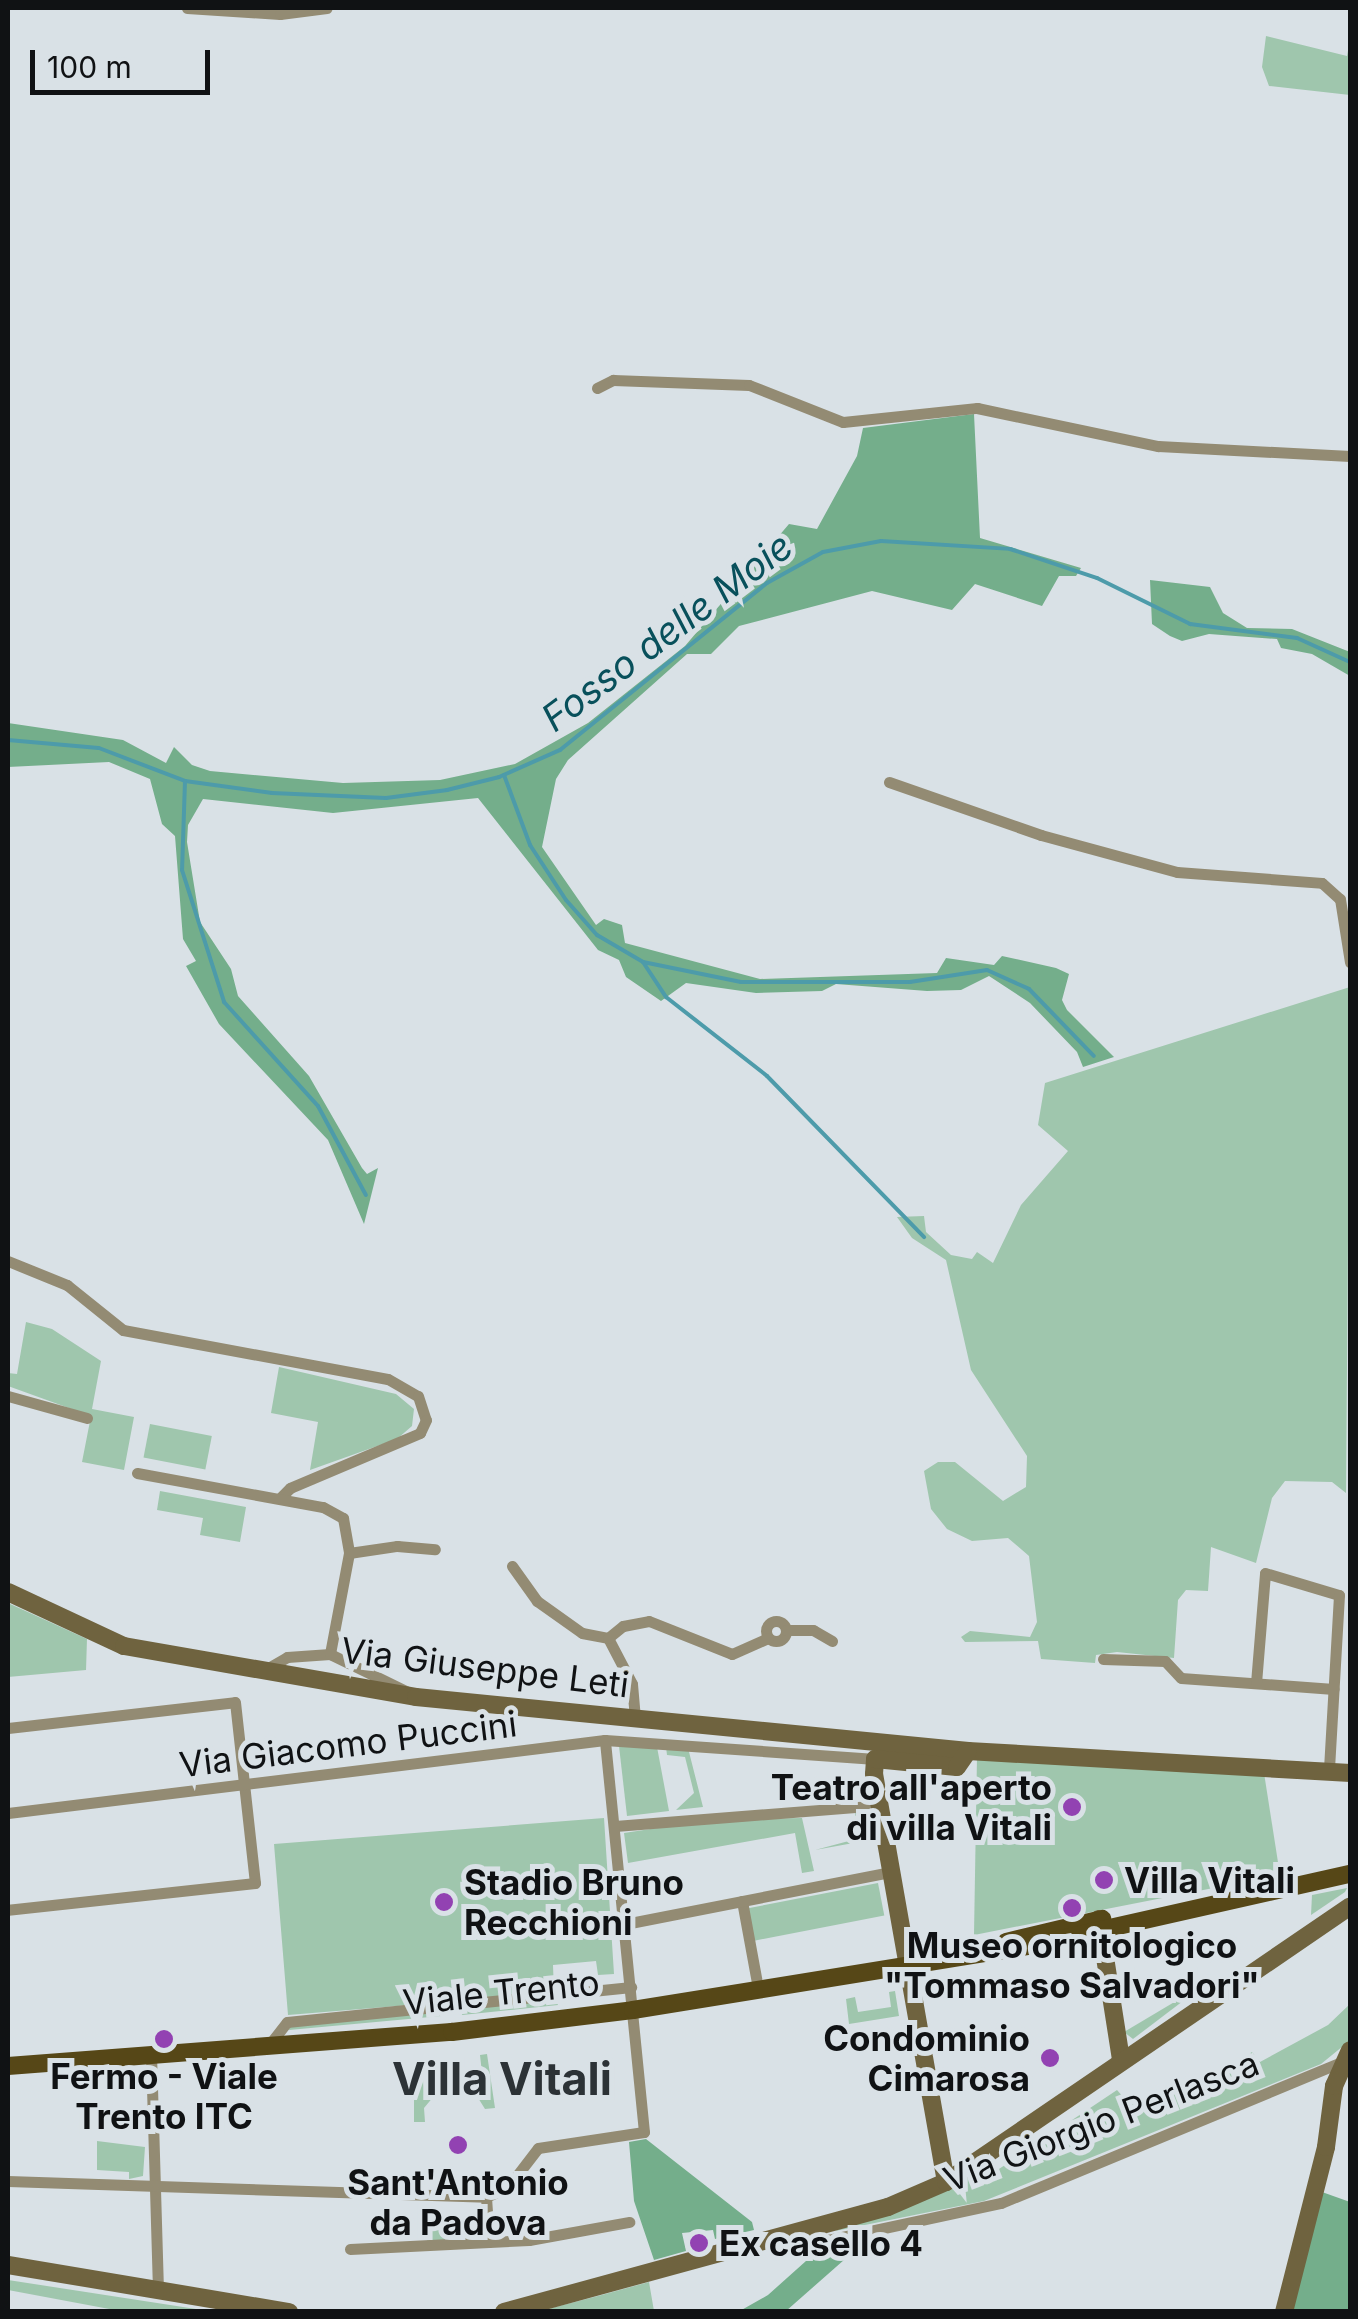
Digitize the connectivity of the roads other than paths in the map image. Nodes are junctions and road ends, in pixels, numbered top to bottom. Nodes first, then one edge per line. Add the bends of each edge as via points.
1 (187, 8) edge
2 (327, 8) edge
3 (597, 388) dead end
4 (1350, 456) edge
5 (889, 782) dead end
6 (1350, 962) edge
7 (8, 1260) edge
8 (8, 1396) edge
9 (87, 1418) dead end
10 (138, 1474) dead end
11 (280, 1498) junction
12 (435, 1549) dead end
13 (349, 1553) junction
14 (512, 1566) dead end
15 (8, 1592) edge
16 (608, 1638) junction
17 (832, 1641) dead end
18 (330, 1654) junction
19 (1102, 1659) dead end
20 (262, 1670) junction
21 (1256, 1684) junction
22 (1334, 1689) junction
23 (416, 1697) junction
24 (636, 1718) junction
25 (8, 1728) edge
26 (604, 1740) junction
27 (968, 1752) junction
28 (876, 1759) junction
29 (1329, 1770) junction
30 (1350, 1773) edge
31 (244, 1784) junction
32 (880, 1806) junction
33 (8, 1813) edge
34 (616, 1826) junction
35 (891, 1872) junction
36 (1350, 1874) edge
37 (742, 1901) junction
38 (1350, 1906) edge
39 (8, 1910) edge
40 (624, 1924) junction
41 (1100, 1924) junction
42 (907, 1962) junction
43 (630, 1987) junction
44 (758, 1988) junction
45 (633, 2010) junction
46 (269, 2045) junction
47 (151, 2054) junction
48 (1348, 2056) edge
49 (1121, 2059) junction
50 (8, 2066) edge
51 (8, 2181) edge
52 (946, 2182) junction
53 (156, 2188) junction
54 (486, 2197) junction
55 (629, 2222) dead end
56 (808, 2230) junction
57 (489, 2242) junction
58 (350, 2249) dead end
59 (8, 2264) edge
60 (158, 2290) junction
61 (290, 2312) edge
62 (504, 2312) edge
63 (1284, 2312) edge

1 - 2 street via 280,14
3 - 4 street via 612,380 749,386 843,422 977,408 1158,446
5 - 6 street via 1041,835 1177,872 1322,883 1340,899
7 - 11 street via 66,1285 123,1330 388,1379 418,1396 426,1420 420,1434
8 - 9 street
10 - 11 street
11 - 13 street via 342,1518
12 - 13 street
13 - 18 street
14 - 16 street via 536,1602 582,1633
15 - 20 street, Via Giuseppe Leti via 124,1646
16 - 17 street via 623,1626 649,1621 732,1654 768,1638 771,1622 786,1630 814,1630
16 - 24 street via 632,1684
18 - 20 street via 287,1656
18 - 23 street
19 - 21 street via 1166,1661 1181,1678
20 - 23 street, Via Giuseppe Leti
21 - 22 street
21 - 22 street via 1265,1573 1339,1594
22 - 29 street
23 - 24 street, Via Giuseppe Leti
24 - 27 street, Via Giuseppe Leti
25 - 31 street via 235,1702
26 - 28 street, Via Giacomo Puccini
26 - 31 street, Via Giacomo Puccini
26 - 34 street
27 - 28 street via 957,1767
27 - 29 street, Via Giuseppe Leti
28 - 32 street
29 - 30 street, Via Giuseppe Leti
31 - 33 street, Via Giacomo Puccini
31 - 39 street via 256,1883
32 - 34 street
32 - 35 street
34 - 40 street
35 - 37 street
35 - 42 street
36 - 41 main road, Viale Trento
37 - 40 street
37 - 44 street
38 - 49 street
40 - 43 street
41 - 42 main road, Viale Trento via 1031,1932 997,1947
41 - 49 street
42 - 44 main road, Viale Trento
42 - 52 street
43 - 45 street
43 - 46 street via 287,2022
44 - 45 main road, Viale Trento
45 - 46 main road, Viale Trento
45 - 54 street via 644,2132 538,2148 508,2188
46 - 47 main road, Viale Trento
47 - 50 main road, Viale Trento
47 - 53 street
48 - 56 street, Via Giorgio Perlasca via 1001,2203 828,2240
48 - 63 street
49 - 52 street
51 - 53 street
52 - 56 street
53 - 54 street
53 - 60 street
54 - 57 street
55 - 57 street
56 - 62 street
57 - 58 street
59 - 60 street
60 - 61 street

